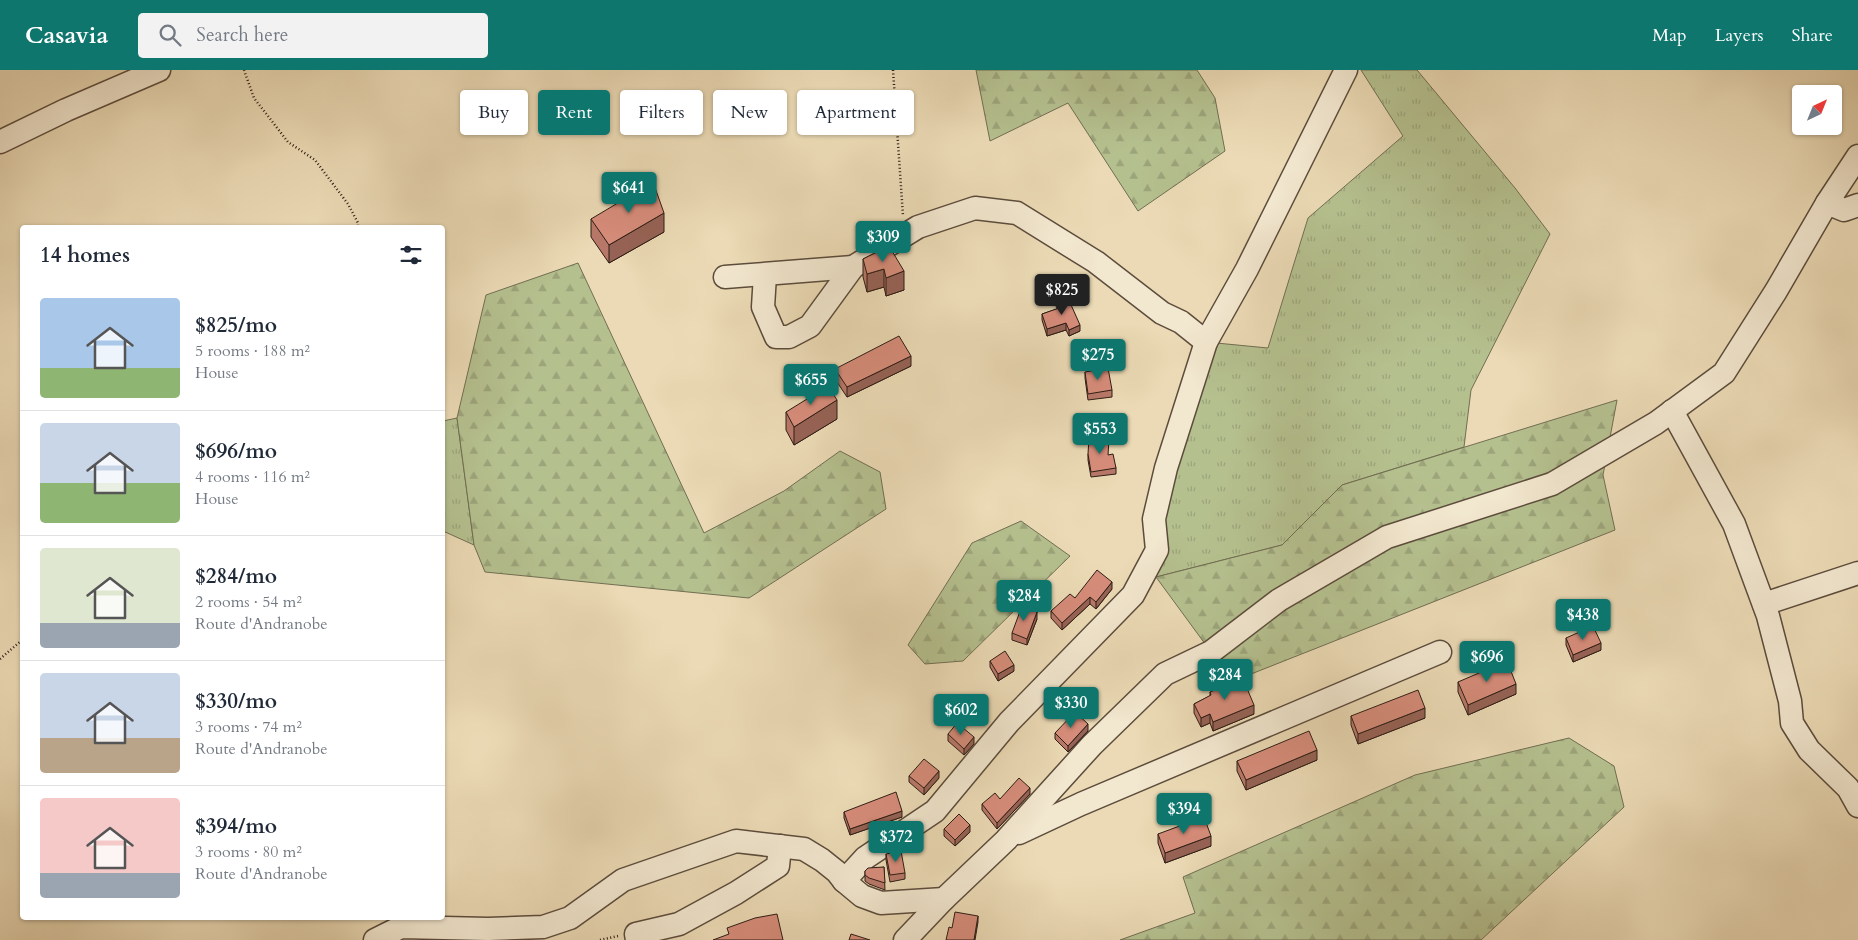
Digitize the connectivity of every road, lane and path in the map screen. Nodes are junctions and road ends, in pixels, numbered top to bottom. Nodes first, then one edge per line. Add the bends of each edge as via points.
1 (159, 70) edge
2 (244, 70) edge
3 (893, 70) edge
4 (1346, 70) edge
5 (0, 142) edge
6 (1858, 156) edge
7 (1827, 204) junction
8 (1858, 205) edge
9 (358, 225) edge
10 (905, 235) junction
11 (853, 267) junction
12 (765, 275) junction
13 (725, 277) dead end
14 (1206, 342) junction
15 (1672, 411) junction
16 (1858, 573) edge
17 (1764, 604) junction
18 (20, 642) edge
19 (1440, 652) dead end
20 (0, 659) edge
21 (1858, 806) edge
22 (1006, 840) junction
23 (780, 846) junction
24 (844, 880) junction
25 (944, 900) junction
26 (375, 940) edge
27 (638, 940) edge
28 (905, 940) edge

1 - 5 street
2 - 9 path via 254,98 288,142 315,160 348,204
3 - 10 path
4 - 14 street via 1247,269
6 - 7 street
7 - 8 street via 1844,210
7 - 15 street via 1724,373
10 - 11 street
10 - 14 street via 918,227 975,208 1016,213 1096,262
11 - 12 street
11 - 12 street via 810,326 790,337 776,337 763,307
12 - 13 street
14 - 24 street via 1166,468 1154,519 1157,550 1133,595 1009,722 935,811 865,858
15 - 17 street via 1734,524
15 - 22 street via 1552,484 1386,537 1279,600 1211,652 1165,674 1092,745
16 - 17 street
17 - 21 street via 1790,701 1792,722 1809,750 1848,788
18 - 20 path
19 - 22 street via 1081,804
22 - 25 street
23 - 24 street via 804,849
23 - 26 street via 736,841 623,880 570,918 543,927 401,927
23 - 27 street via 778,866 679,924 636,934
24 - 25 street via 862,896 882,903
25 - 28 street

